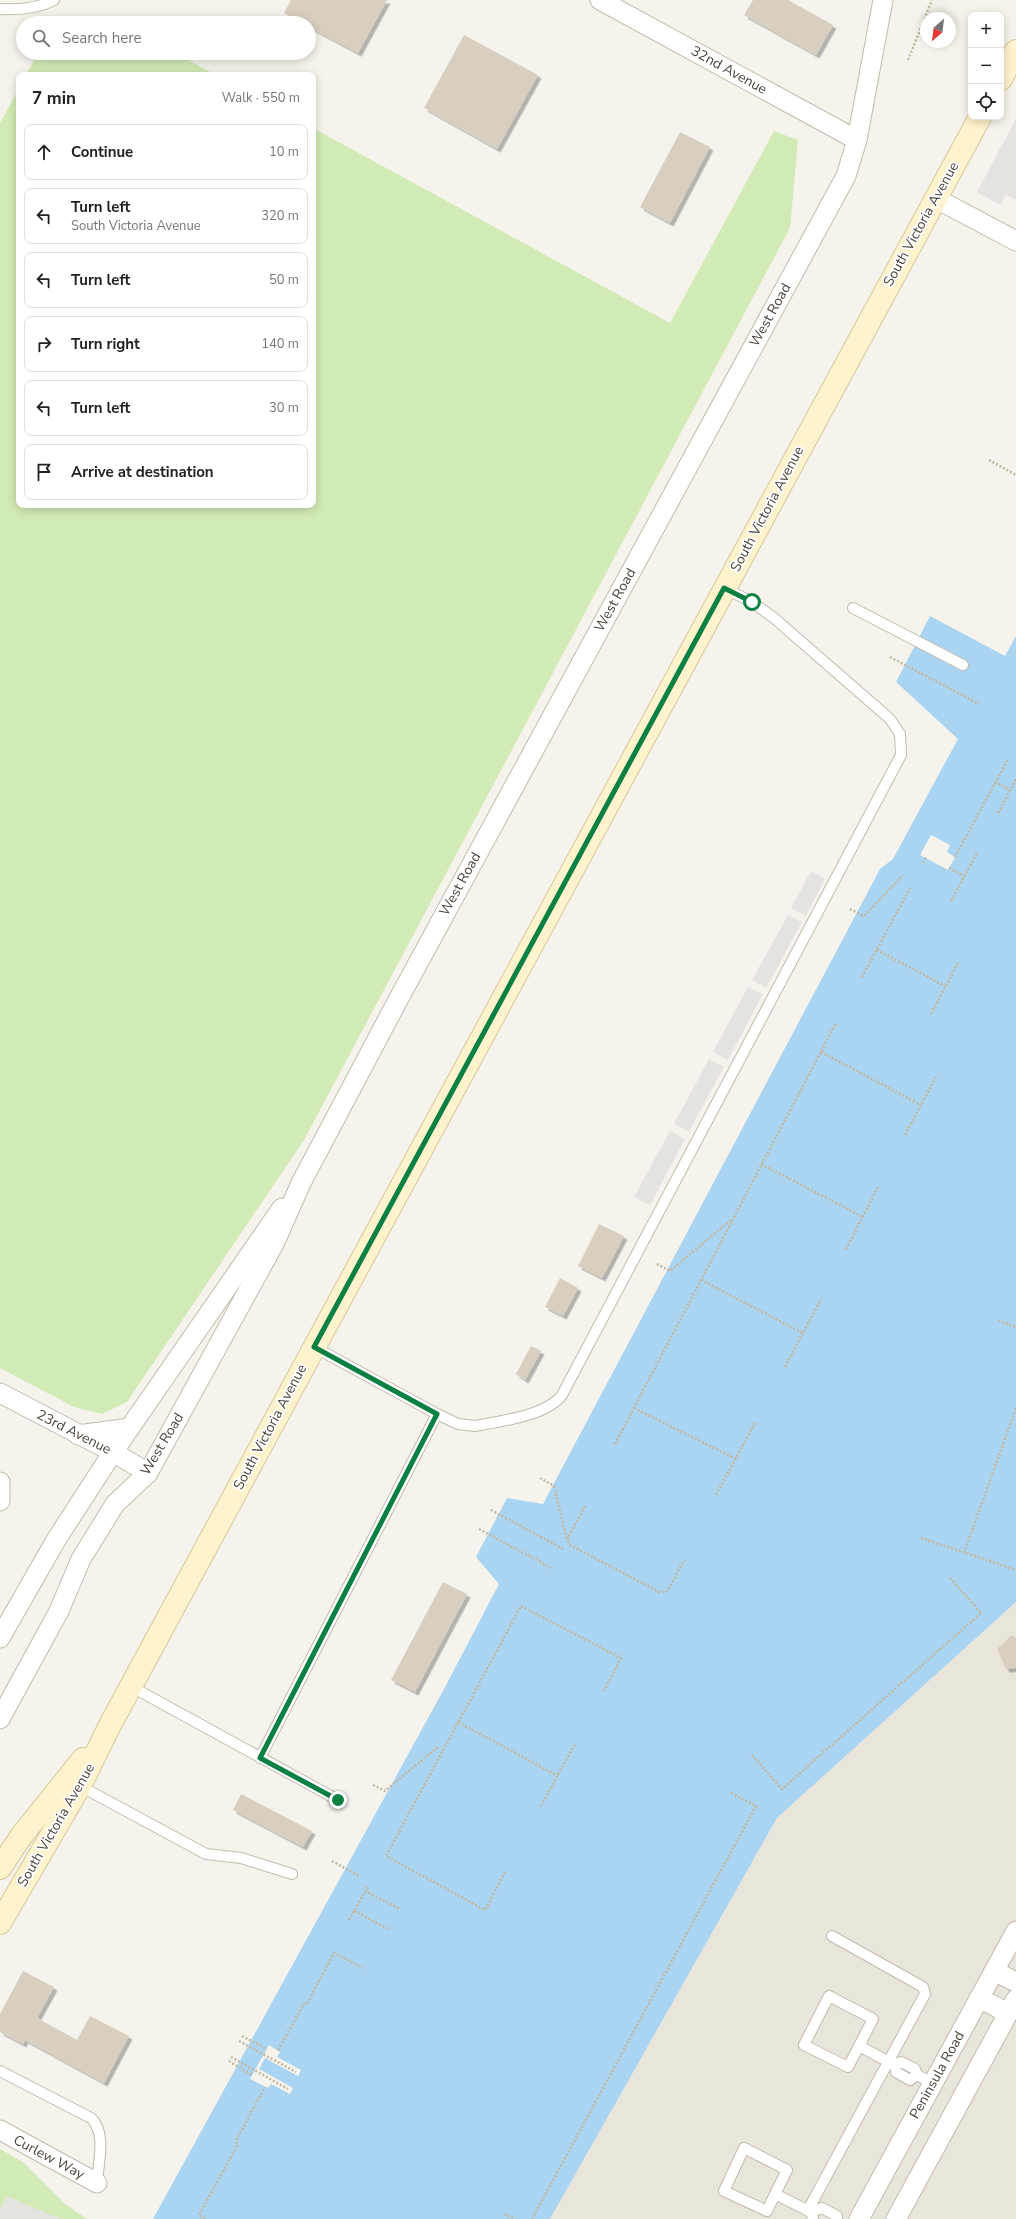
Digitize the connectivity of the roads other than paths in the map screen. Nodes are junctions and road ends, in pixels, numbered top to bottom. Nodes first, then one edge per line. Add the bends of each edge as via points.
1 (54, 0) edge
2 (600, 0) edge
3 (883, 0) edge
4 (0, 9) edge
5 (1016, 51) edge
6 (1004, 73) edge
7 (978, 120) edge
8 (858, 140) junction
9 (935, 198) junction
10 (1016, 241) edge
11 (724, 588) junction
12 (853, 608) dead end
13 (963, 665) dead end
14 (301, 1183) junction
15 (314, 1347) junction
16 (0, 1393) edge
17 (437, 1414) junction
18 (130, 1428) junction
19 (78, 1435) junction
20 (113, 1452) junction
21 (148, 1473) junction
22 (0, 1482) edge
23 (0, 1501) edge
24 (0, 1638) edge
25 (132, 1686) junction
26 (0, 1719) edge
27 (110, 1725) junction
28 (260, 1758) junction
29 (80, 1786) junction
30 (338, 1800) dead end
31 (0, 1868) edge
32 (292, 1874) dead end
33 (0, 1923) edge
34 (1016, 1931) edge
35 (832, 1936) dead end
36 (994, 1971) junction
37 (1016, 1982) edge
38 (979, 1998) junction
39 (1012, 2006) edge
40 (859, 2046) junction
41 (891, 2063) junction
42 (0, 2071) edge
43 (924, 2079) junction
44 (0, 2130) edge
45 (97, 2183) joint
46 (775, 2194) junction
47 (811, 2214) edge
48 (837, 2219) edge
49 (859, 2219) edge
50 (896, 2219) edge

1 - 4 lane via 30,8
2 - 8 street, 32nd Avenue
3 - 8 street, West Road
5 - 6 street
7 - 9 street, South Victoria Avenue
8 - 14 street, West Road via 846,176
9 - 10 street
9 - 11 street, South Victoria Avenue
11 - 15 street, South Victoria Avenue
11 - 17 lane via 752,602 774,618 890,719 901,738 900,760 562,1395 552,1405 540,1411 475,1426 458,1424
12 - 13 lane
14 - 18 street, West Road via 262,1235
14 - 21 street, West Road via 275,1242
15 - 17 lane
15 - 25 street, South Victoria Avenue
16 - 19 street, 23rd Avenue
17 - 28 lane
18 - 19 street
18 - 20 street, West Road
19 - 20 street, 23rd Avenue
20 - 21 street, 23rd Avenue
20 - 24 street, West Road via 56,1540
21 - 26 street, West Road via 115,1504 84,1556 59,1611
22 - 23 street
25 - 27 street, South Victoria Avenue
25 - 28 lane
27 - 29 street, South Victoria Avenue
27 - 31 street, South Victoria Avenue via 22,1835
28 - 30 lane
29 - 32 lane via 206,1854 241,1858
29 - 33 street, South Victoria Avenue
34 - 36 street, Peninsula Road
35 - 41 lane via 923,1987 925,1994
36 - 37 street
36 - 38 street, Peninsula Road
38 - 39 street
38 - 43 street, Peninsula Road
39 - 50 street
40 - 40 lane via 848,2067 804,2045 829,1996 873,2019
40 - 41 lane
41 - 43 lane via 901,2062 915,2069
41 - 47 lane
42 - 45 lane via 91,2118 97,2124 100,2134
43 - 49 street, Peninsula Road
44 - 45 street, Curlew Way
46 - 46 lane via 787,2170 744,2148 724,2190 767,2211
46 - 47 lane
47 - 48 lane via 822,2208 837,2216

